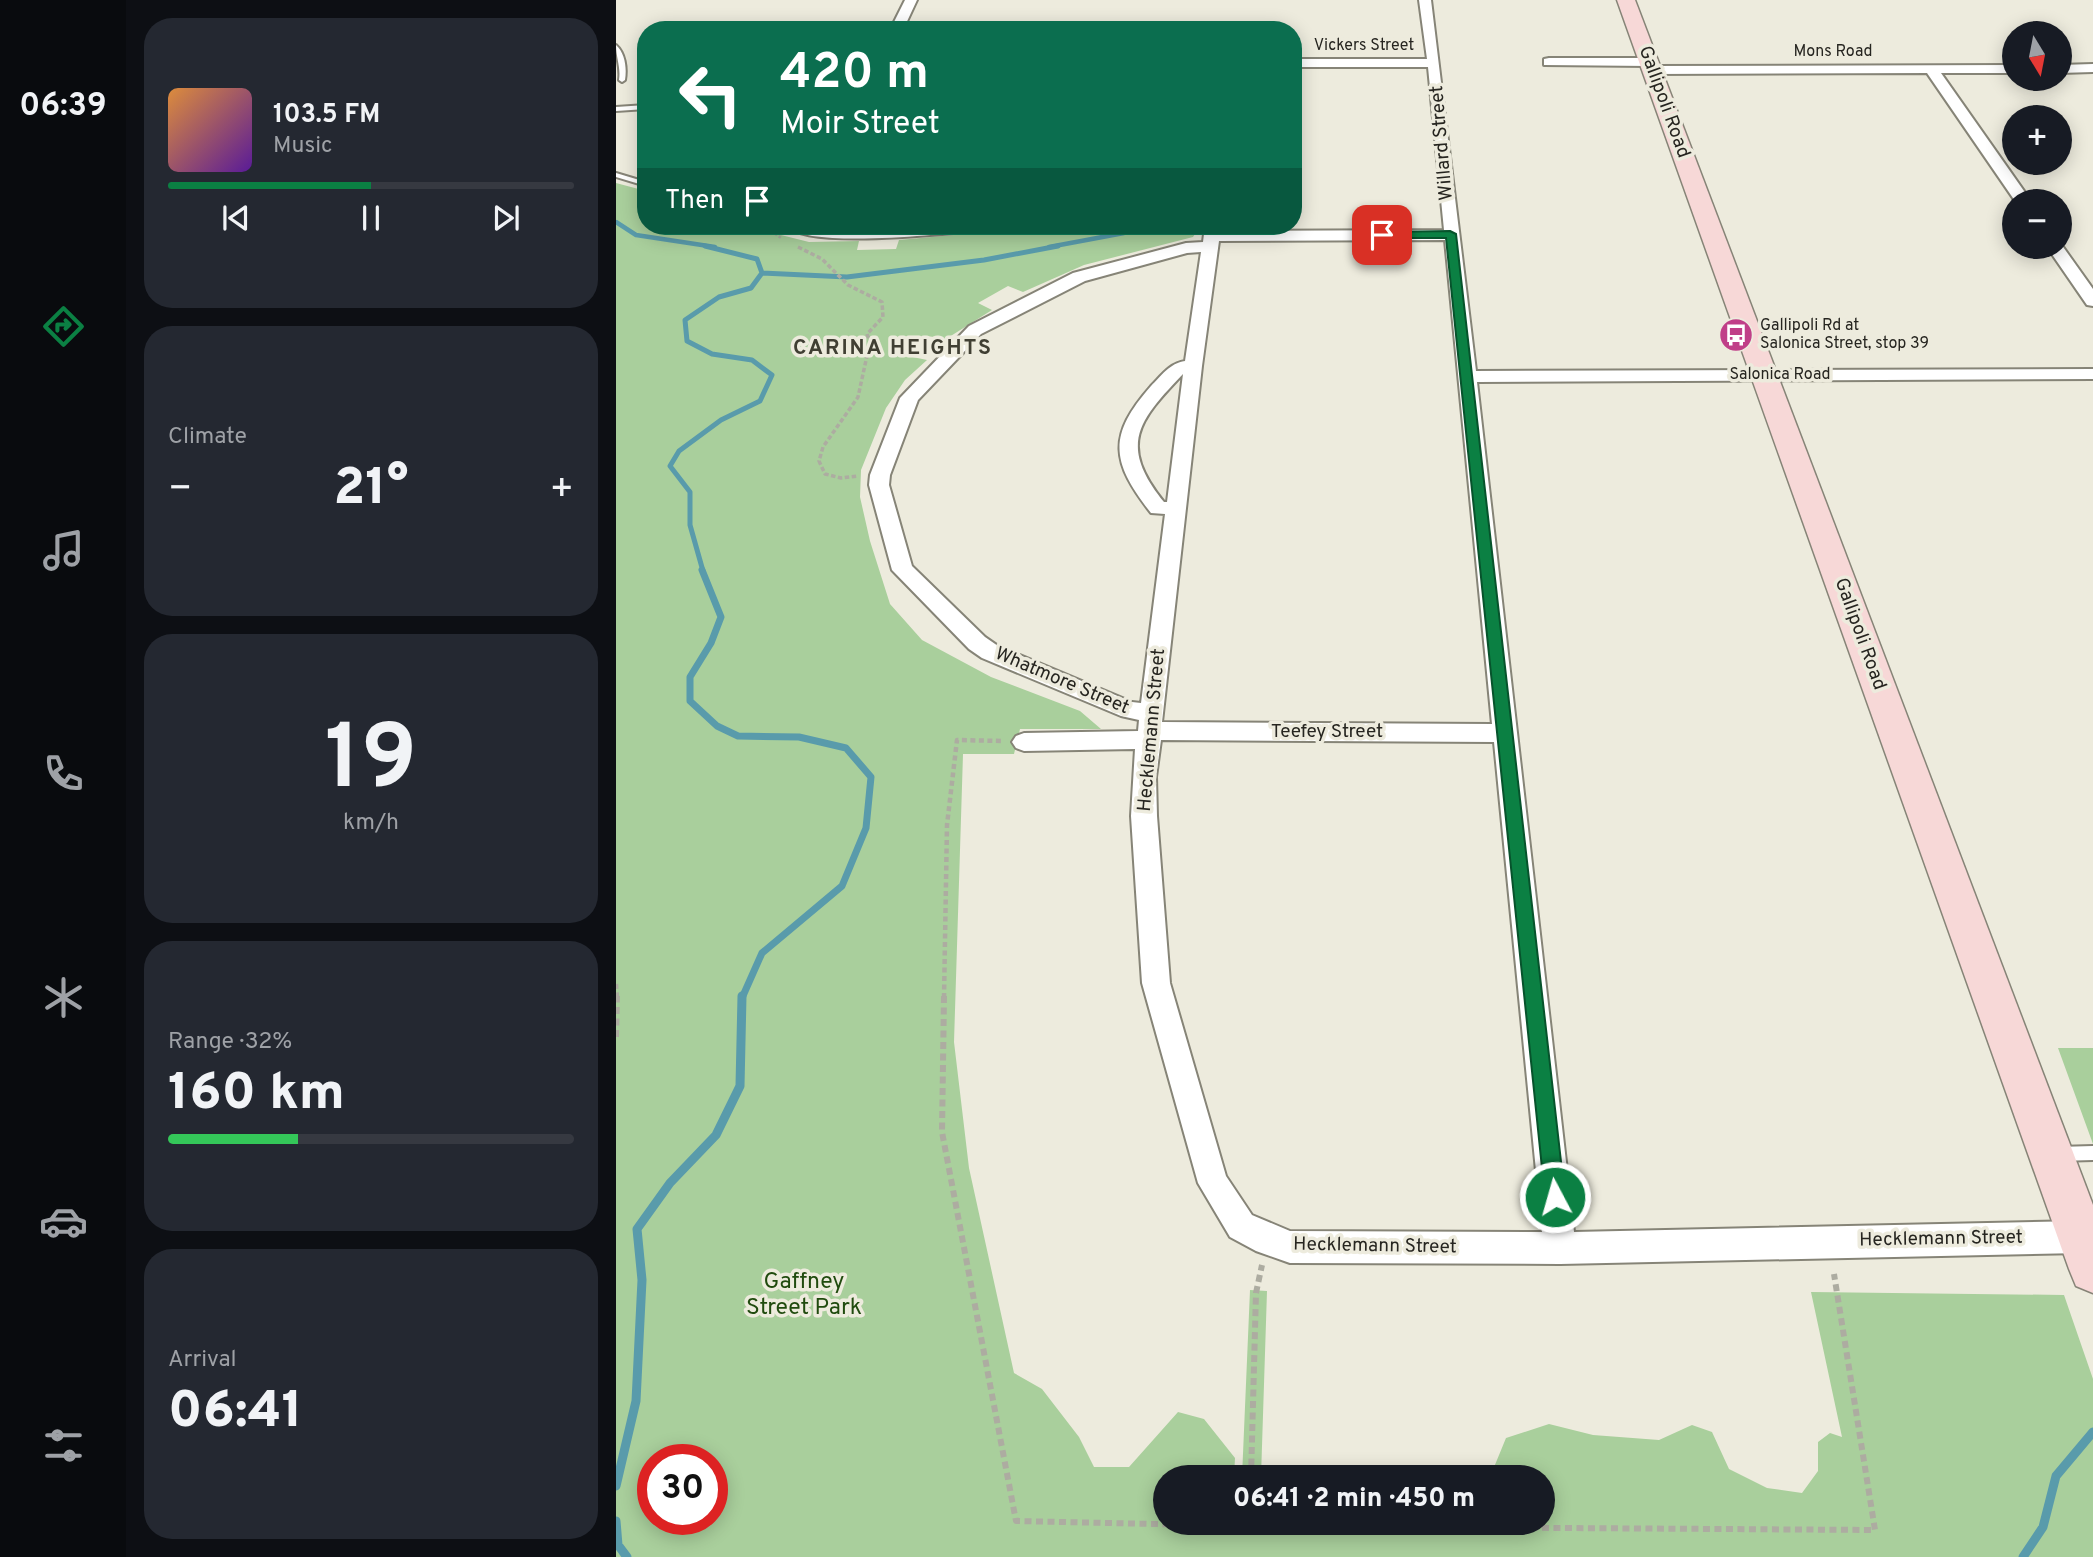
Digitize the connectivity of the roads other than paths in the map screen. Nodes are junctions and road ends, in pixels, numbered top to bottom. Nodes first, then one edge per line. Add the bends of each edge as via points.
1 (911, 0) edge
2 (1425, 0) edge
3 (1626, 0) edge
4 (900, 21) edge
5 (616, 47) edge
6 (1549, 62) dead end
7 (1302, 63) edge
8 (1434, 63) junction
9 (1651, 66) junction
10 (2093, 68) edge
11 (1931, 69) junction
12 (2002, 69) edge
13 (2072, 69) edge
14 (622, 80) dead end
15 (637, 108) edge
16 (616, 109) edge
17 (616, 175) edge
18 (637, 181) edge
19 (2015, 189) edge
20 (1450, 234) junction
21 (1212, 236) edge
22 (2063, 259) edge
23 (2093, 301) edge
24 (1193, 366) junction
25 (2093, 374) edge
26 (1765, 375) junction
27 (1466, 377) junction
28 (1176, 508) junction
29 (1151, 728) junction
30 (1504, 733) junction
31 (1024, 742) road end
32 (2093, 1153) edge
33 (2050, 1154) junction
34 (1560, 1248) junction
35 (2087, 1253) edge

1 - 4 street
2 - 8 street, Willard Street
3 - 9 street, Gallipoli Road
5 - 14 lane via 624,68
6 - 9 street
7 - 8 street, Vickers Street
8 - 20 street, Willard Street
9 - 11 street, Mons Road
9 - 26 street, Gallipoli Road
10 - 13 street
11 - 12 street, Mons Road
11 - 19 street
15 - 16 lane
17 - 18 lane
20 - 21 street, Whatmore Street
20 - 27 street, Willard Street
21 - 24 street, Hecklemann Street
21 - 29 street, Whatmore Street via 1186,248 1079,276 975,330 909,398 880,475 903,570 977,643 1129,710
22 - 23 street
24 - 28 street, Hecklemann Street
24 - 28 street via 1180,367 1142,406 1126,443 1130,467 1146,495 1158,508
25 - 26 street, Salonica Road
26 - 27 street, Salonica Road
26 - 33 street, Gallipoli Road
27 - 30 street, Willard Street
28 - 29 street, Hecklemann Street
29 - 30 street, Teefey Street
29 - 31 street, Teefey Street
29 - 34 street, Hecklemann Street via 1144,816 1156,984 1213,1183 1241,1226 1290,1247
30 - 34 street, Willard Street
32 - 33 lane
33 - 35 street, Gallipoli Road
34 - 35 street, Hecklemann Street

